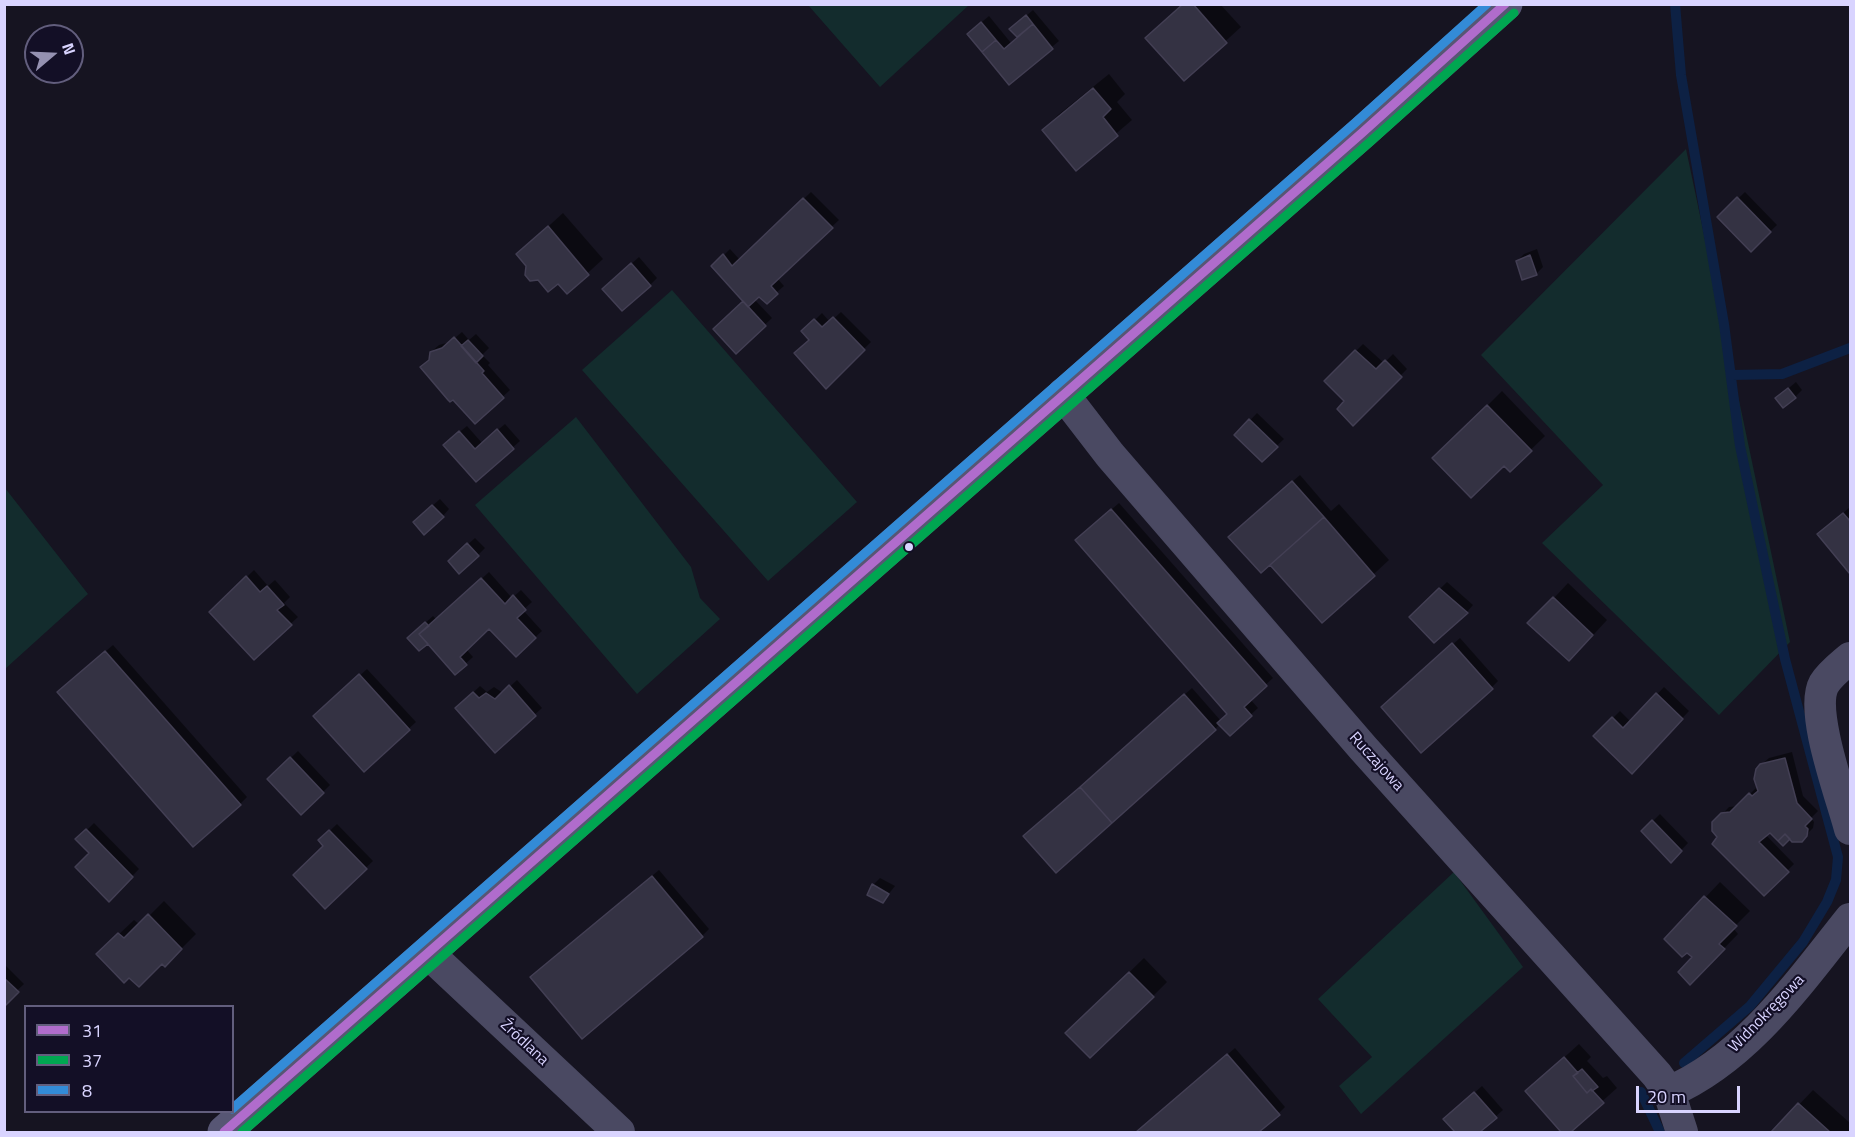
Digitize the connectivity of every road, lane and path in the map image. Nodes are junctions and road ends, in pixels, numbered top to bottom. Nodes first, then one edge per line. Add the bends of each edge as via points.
1 (1506, 4) edge
2 (1063, 394) junction
3 (1851, 658) edge
4 (1851, 829) edge
5 (1851, 919) edge
6 (428, 953) junction
7 (1669, 1092) junction
8 (224, 1132) edge
9 (620, 1132) edge
10 (1682, 1132) edge

1 - 2 main road
2 - 6 main road
2 - 7 street, Ruczajowa via 1110,455 1348,730
3 - 4 street via 1824,684 1819,701 1820,723
5 - 7 street, Widnokręgowa via 1762,1024 1721,1061 1692,1082
6 - 8 main road
6 - 9 street, Źródlana
7 - 10 street, Ruczajowa

